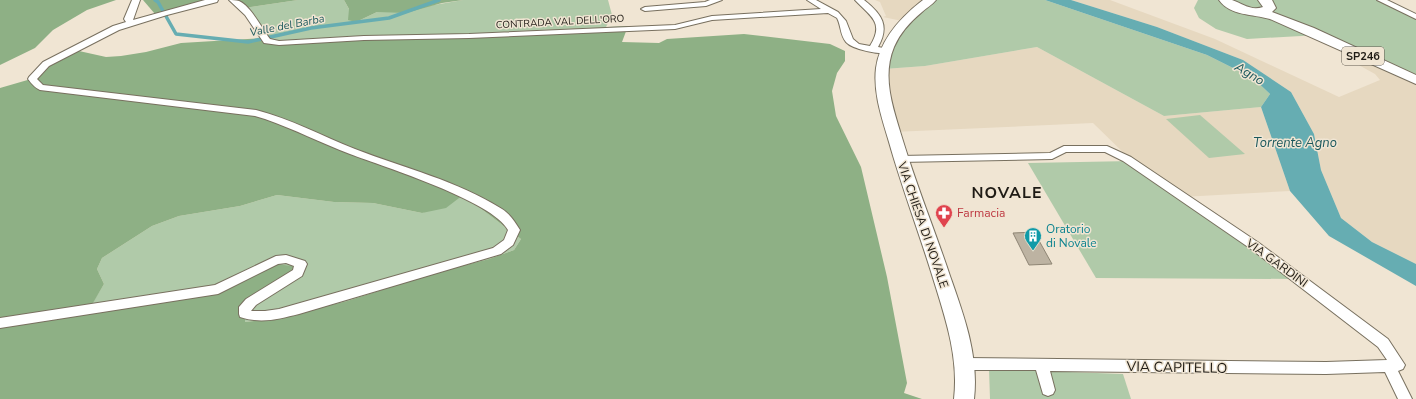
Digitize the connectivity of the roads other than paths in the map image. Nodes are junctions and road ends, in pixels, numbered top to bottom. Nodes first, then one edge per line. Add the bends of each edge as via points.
1 (136, 0) edge
2 (214, 0) edge
3 (233, 0) edge
4 (718, 0) edge
5 (811, 0) edge
6 (859, 0) edge
7 (930, 0) edge
8 (1225, 0) edge
9 (1381, 0) edge
10 (1269, 3) edge
11 (645, 9) dead end
12 (1256, 11) junction
13 (829, 12) junction
14 (1416, 17) edge
15 (130, 23) junction
16 (1310, 31) junction
17 (880, 50) junction
18 (1416, 80) edge
19 (900, 159) junction
20 (0, 323) edge
21 (965, 364) junction
22 (1042, 365) junction
23 (1389, 366) junction
24 (1048, 390) dead end
25 (964, 399) edge
26 (1405, 399) edge

1 - 15 street via 128,19
2 - 15 street
3 - 13 street, CONTRADA VAL DELL'ORO via 248,14 265,38 278,43 675,27 712,18
4 - 11 street via 706,4
5 - 13 street
6 - 17 street via 869,8 880,27
7 - 17 main road, VIA CHIESA DI NOVALE via 903,23
8 - 12 main road, SP246 via 1237,7
9 - 14 street
10 - 12 main road, SP246 via 1267,10
10 - 16 main road, SP246 via 1276,13
12 - 16 main road, SP246
13 - 17 street via 839,16 849,41 854,45
15 - 20 street via 53,60 40,69 32,79 40,87 249,112 276,118 448,188 499,213 510,221 514,230 509,242 497,251 276,314 254,317 245,314 244,307 298,273 301,264 286,259 276,260 218,289
16 - 18 main road, SP246
17 - 19 main road, VIA CHIESA DI NOVALE via 882,92
19 - 21 main road, VIA CHIESA DI NOVALE via 956,324
19 - 23 street, VIA GARDINI via 1052,156 1064,149 1107,149 1127,159 1248,241 1328,300 1383,343 1398,364
21 - 22 street, VIA CAPITELLO
21 - 25 main road, VIA CHIESA DI NOVALE
22 - 23 street, VIA CAPITELLO via 1326,368
22 - 24 street
23 - 26 street

